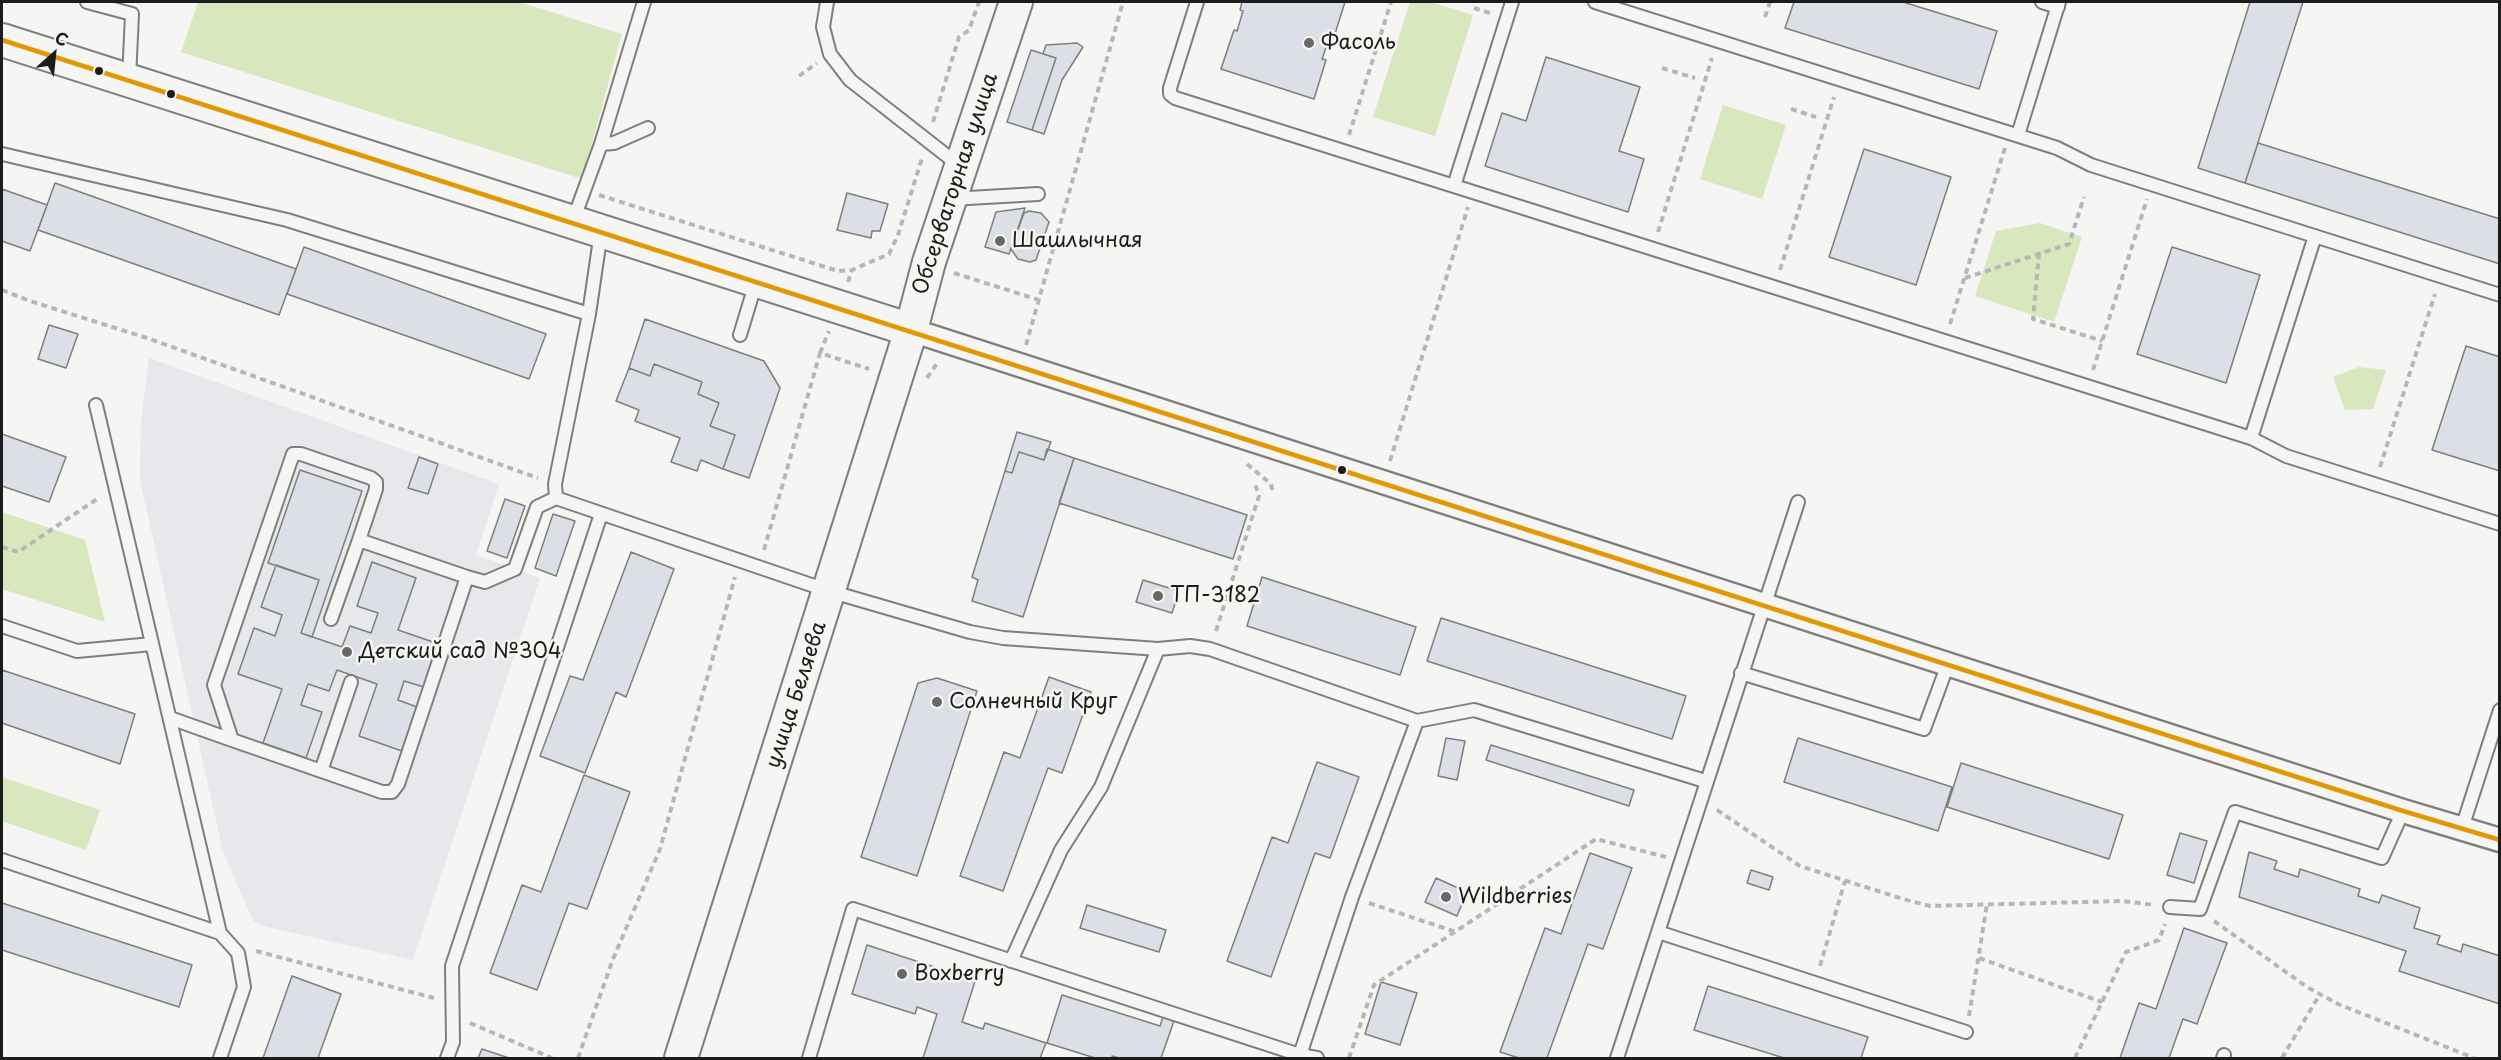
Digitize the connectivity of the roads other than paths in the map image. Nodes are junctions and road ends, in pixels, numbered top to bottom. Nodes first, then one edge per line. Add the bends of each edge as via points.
1 (87, 2) edge
2 (644, 2) edge
3 (827, 2) edge
4 (1016, 2) edge
5 (1032, 2) edge
6 (1197, 2) edge
7 (1512, 2) edge
8 (1595, 2) edge
9 (2042, 2) edge
10 (2059, 4) edge
11 (1633, 7) edge
12 (1004, 39) junction
13 (2, 40) edge
14 (129, 79) junction
15 (648, 128) dead end
16 (2014, 134) junction
17 (601, 144) junction
18 (2, 154) edge
19 (960, 166) junction
20 (1454, 186) junction
21 (1038, 194) dead end
22 (949, 199) junction
23 (587, 226) junction
24 (2315, 236) junction
25 (756, 281) junction
26 (2499, 295) edge
27 (589, 314) junction
28 (911, 330) junction
29 (740, 334) dead end
30 (96, 405) dead end
31 (2251, 438) junction
32 (555, 498) junction
33 (1798, 502) dead end
34 (601, 514) junction
35 (2499, 524) edge
36 (359, 540) junction
37 (467, 578) junction
38 (829, 591) junction
39 (1763, 605) junction
40 (331, 619) dead end
41 (2, 626) edge
42 (152, 644) junction
43 (1158, 650) junction
44 (1948, 664) junction
45 (1741, 673) junction
46 (351, 682) dead end
47 (2499, 710) edge
48 (170, 718) junction
49 (1417, 721) junction
50 (232, 740) junction
51 (321, 771) junction
52 (1706, 781) junction
53 (2403, 811) junction
54 (2462, 828) junction
55 (2499, 840) edge
56 (2, 860) edge
57 (2170, 907) road end
58 (1658, 932) junction
59 (220, 933) junction
60 (1011, 961) junction
61 (1966, 1032) road end
62 (1300, 1055) junction
63 (220, 1059) edge
64 (447, 1059) edge
65 (681, 1059) edge
66 (809, 1059) edge
67 (1317, 1059) edge
68 (1617, 1059) edge

1 - 14 lane via 132,14
2 - 17 lane
3 - 19 lane via 823,27 830,54 850,80
4 - 12 main road, Обсерваторная улица
5 - 12 main road, Обсерваторная улица
6 - 20 lane via 1170,88 1175,98
7 - 20 lane
8 - 11 lane
9 - 10 lane
10 - 16 lane
11 - 16 lane via 1718,41
12 - 19 main road, Обсерваторная улица
13 - 14 main road
14 - 23 main road
15 - 17 lane
16 - 24 lane via 2057,148 2091,165
17 - 23 lane via 584,190
18 - 27 lane via 287,220
19 - 22 main road, Обсерваторная улица
20 - 31 lane
21 - 22 lane
22 - 28 main road, Обсерваторная улица
23 - 25 main road
23 - 27 lane
24 - 26 lane
24 - 31 lane
25 - 28 main road
25 - 29 lane
27 - 32 lane
28 - 38 main road, улица Беляева
28 - 39 street
30 - 42 lane
31 - 35 lane via 2286,456
32 - 34 lane
32 - 37 lane via 537,507 515,569 486,582
33 - 39 lane
34 - 38 lane
34 - 64 lane via 452,966 453,1042
36 - 37 lane
36 - 40 lane
36 - 50 lane via 376,482 301,453 293,454 214,685
37 - 51 lane via 398,784 392,792
38 - 43 lane via 1003,638
38 - 65 main road, улица Беляева
39 - 44 street
39 - 45 lane
41 - 42 lane via 77,651
42 - 48 lane
43 - 49 lane via 1190,646 1210,649
43 - 60 lane via 1101,787 1060,850
44 - 45 lane via 1924,729
44 - 53 street
45 - 52 lane
46 - 51 lane
47 - 54 lane
48 - 50 lane
48 - 59 lane
49 - 52 lane via 1474,710
49 - 62 lane via 1352,897
50 - 51 lane
52 - 58 lane
53 - 54 street
53 - 57 lane via 2382,858 2235,812 2200,909
54 - 55 street
56 - 59 lane
58 - 61 lane
58 - 68 lane
59 - 63 lane via 238,953 244,987
60 - 62 lane
60 - 66 lane via 853,909
62 - 67 lane

